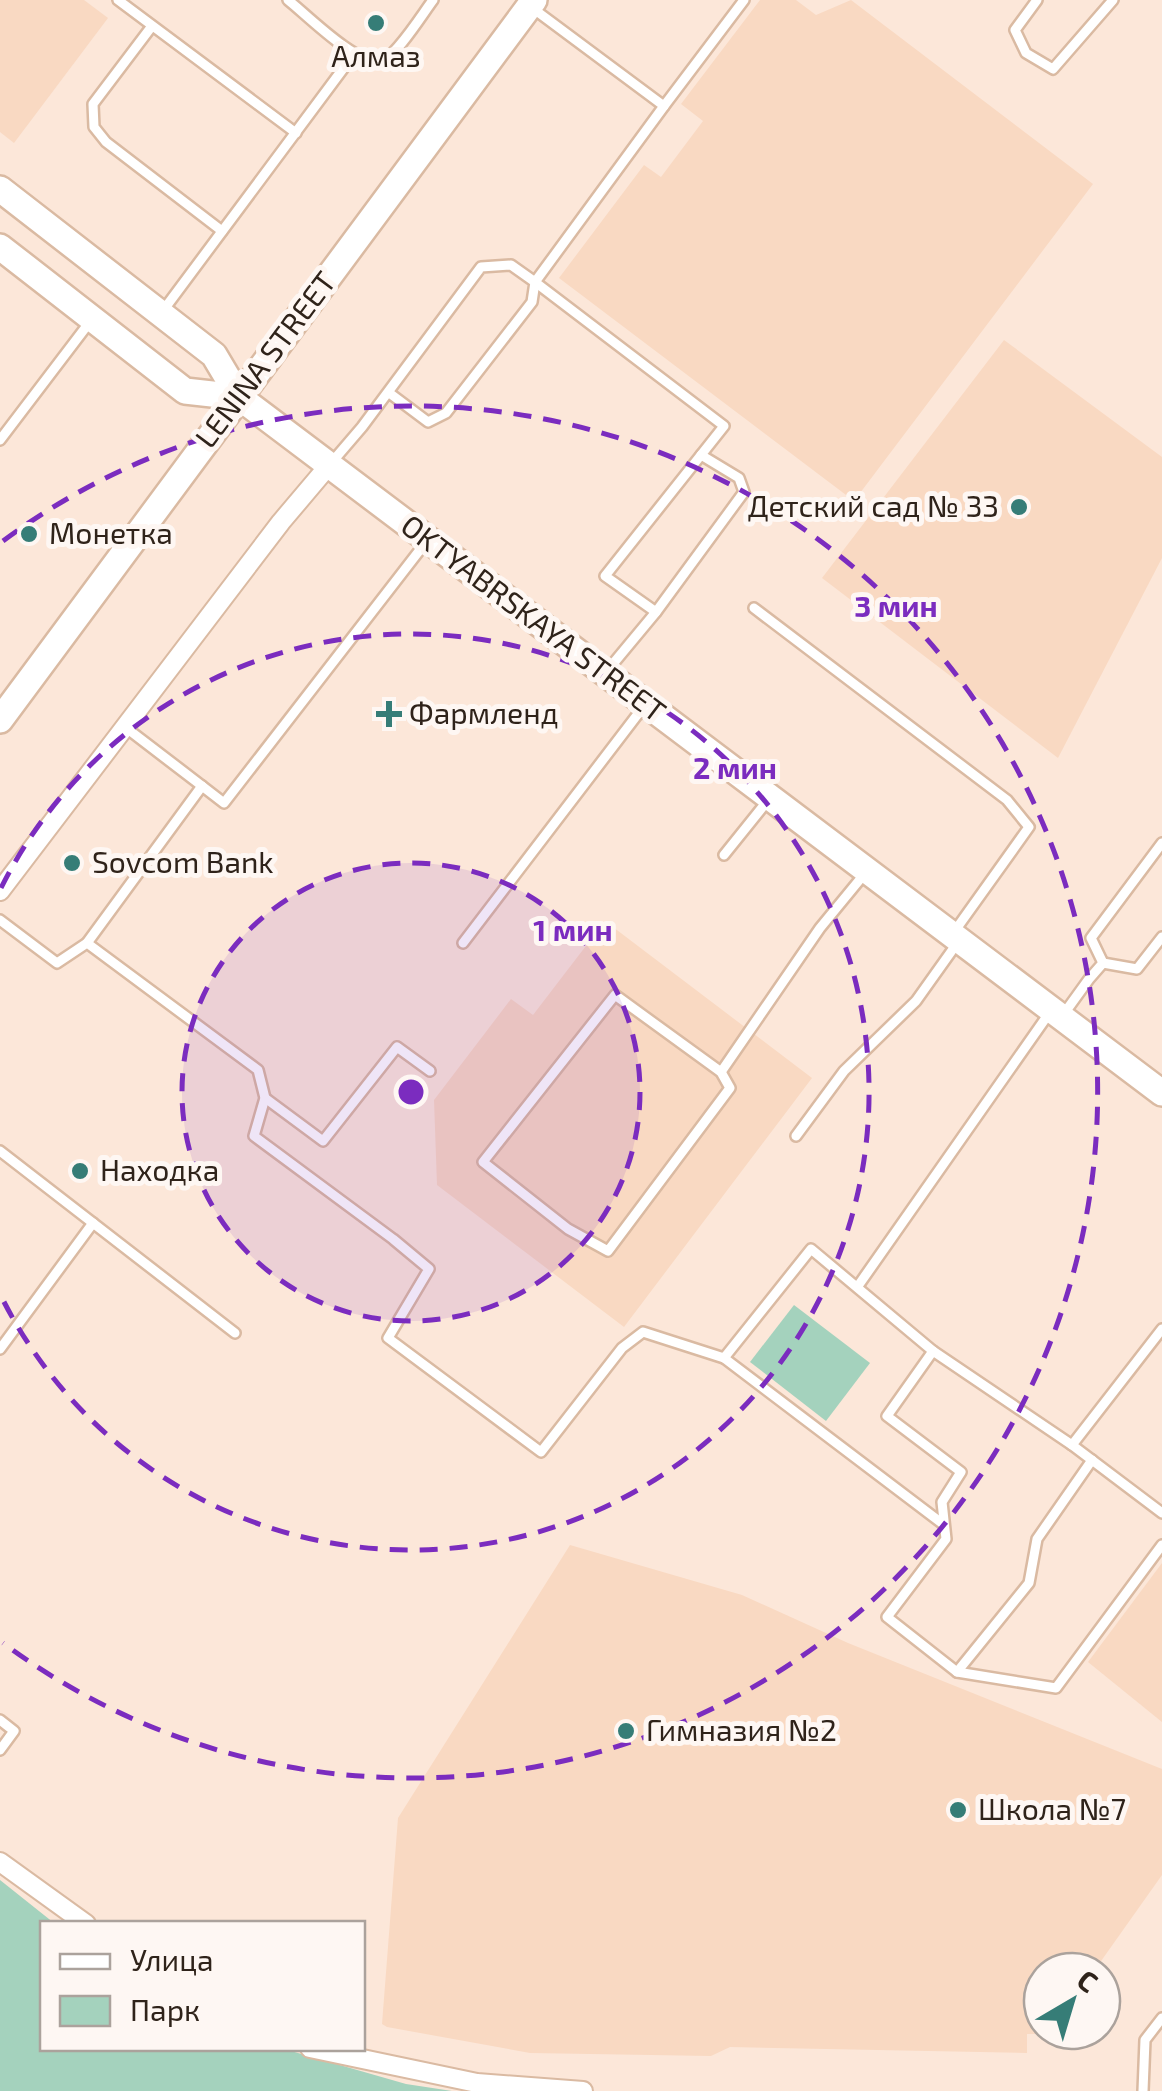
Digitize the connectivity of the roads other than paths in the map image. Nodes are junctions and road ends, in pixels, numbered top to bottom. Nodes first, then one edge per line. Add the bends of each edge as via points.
1 (118, 0) edge
2 (433, 0) edge
3 (744, 0) edge
4 (1037, 0) edge
5 (1112, 0) edge
6 (292, 1) edge
7 (532, 3) edge
8 (152, 26) junction
9 (354, 54) junction
10 (664, 106) junction
11 (296, 133) junction
12 (0, 189) edge
13 (222, 230) junction
14 (0, 247) edge
15 (535, 282) junction
16 (160, 314) junction
17 (92, 319) junction
18 (388, 392) junction
19 (239, 397) junction
20 (0, 440) edge
21 (701, 455) junction
22 (330, 464) junction
23 (428, 540) junction
24 (754, 608) dead end
25 (656, 612) junction
26 (605, 673) junction
27 (646, 704) junction
28 (0, 720) edge
29 (125, 727) junction
30 (202, 786) junction
31 (770, 798) junction
32 (1162, 843) edge
33 (724, 855) dead end
34 (867, 870) junction
35 (0, 890) edge
36 (0, 920) edge
37 (956, 937) junction
38 (1162, 937) edge
39 (87, 943) junction
40 (463, 943) dead end
41 (1103, 963) junction
42 (1057, 1014) junction
43 (430, 1071) dead end
44 (721, 1072) junction
45 (1162, 1093) edge
46 (265, 1098) junction
47 (796, 1136) dead end
48 (0, 1151) edge
49 (94, 1224) junction
50 (858, 1286) junction
51 (1162, 1329) edge
52 (234, 1333) dead end
53 (0, 1350) edge
54 (932, 1351) junction
55 (724, 1358) junction
56 (1072, 1446) junction
57 (1092, 1460) junction
58 (1162, 1513) edge
59 (943, 1524) junction
60 (1162, 1545) edge
61 (957, 1672) junction
62 (0, 1720) edge
63 (0, 1750) edge
64 (0, 1862) edge
65 (82, 1921) edge
66 (1162, 2018) edge
67 (324, 2051) edge
68 (582, 2091) edge
69 (1143, 2091) edge

1 - 8 lane
2 - 9 lane via 392,54 381,61
3 - 10 lane
4 - 5 lane via 1015,30 1026,53 1053,69
6 - 9 lane
7 - 10 lane
7 - 19 street, LENINA STREET
8 - 11 lane
8 - 13 lane via 93,104 94,127
9 - 11 lane
10 - 15 lane
11 - 13 lane
12 - 16 street, OKTYABRSKAYA STREET
13 - 16 lane
14 - 17 street
15 - 18 lane via 511,265 481,266
15 - 18 lane via 532,302 446,414 428,422
15 - 21 lane via 724,426
16 - 19 street, OKTYABRSKAYA STREET via 214,355
17 - 19 street via 185,391
17 - 20 lane
18 - 22 lane
19 - 22 street, OKTYABRSKAYA STREET
19 - 28 street, LENINA STREET
21 - 25 lane via 739,478 744,492
21 - 25 lane via 605,576
22 - 23 street, OKTYABRSKAYA STREET
22 - 29 street
23 - 26 street, OKTYABRSKAYA STREET
23 - 30 lane via 224,803
24 - 37 lane via 1007,800 1030,827
25 - 26 lane
26 - 27 street, OKTYABRSKAYA STREET
27 - 31 street, OKTYABRSKAYA STREET
27 - 40 lane
29 - 30 lane
29 - 35 street
30 - 39 lane
31 - 33 lane
31 - 34 street, OKTYABRSKAYA STREET
32 - 41 lane via 1091,938
34 - 37 street, OKTYABRSKAYA STREET
34 - 44 lane
36 - 39 lane via 58,963
37 - 42 street, OKTYABRSKAYA STREET
37 - 47 lane via 916,1001 844,1070
38 - 41 lane via 1136,969
39 - 46 lane via 258,1070
41 - 42 lane
42 - 45 street, OKTYABRSKAYA STREET
42 - 50 lane
43 - 46 lane via 397,1047 323,1140
44 - 44 lane via 730,1088 608,1250 568,1229 483,1162 615,995
46 - 55 lane via 254,1136 430,1270 388,1338 541,1452 622,1348 644,1332
48 - 49 lane
49 - 52 lane
49 - 53 lane
50 - 54 lane
50 - 55 lane via 811,1249
51 - 56 lane
54 - 56 lane
54 - 59 lane via 887,1416 962,1472 942,1502
55 - 59 lane
56 - 57 lane
57 - 58 lane
57 - 61 lane via 1037,1539 1029,1583
59 - 61 lane via 946,1540 887,1617
60 - 61 lane via 1056,1688
62 - 63 lane via 14,1731
64 - 65 street
66 - 69 lane via 1145,2040
67 - 68 street via 477,2083

